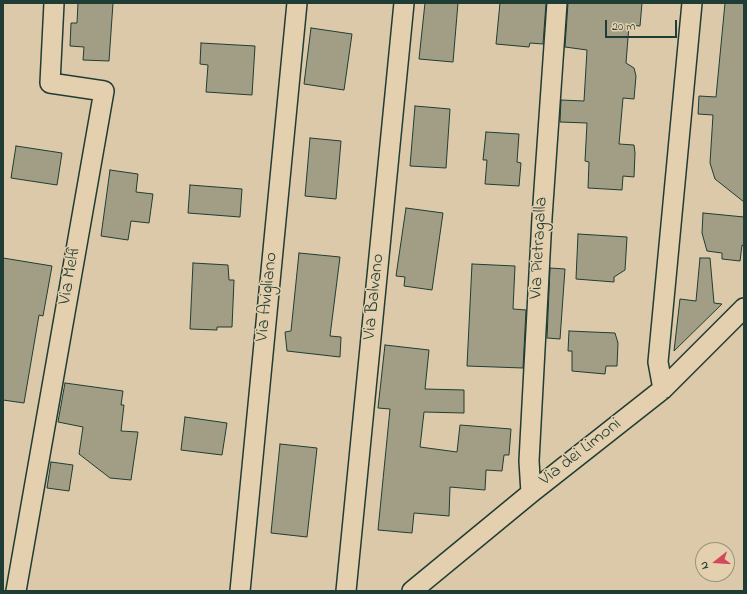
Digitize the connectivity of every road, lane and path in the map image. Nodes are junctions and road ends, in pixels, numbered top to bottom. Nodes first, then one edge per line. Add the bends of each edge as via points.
1 (54, 3) edge
2 (297, 3) edge
3 (404, 3) edge
4 (557, 3) edge
5 (692, 3) edge
6 (744, 308) edge
7 (663, 389) junction
8 (531, 493) junction
9 (16, 591) edge
10 (240, 591) edge
11 (346, 591) edge
12 (412, 591) edge

1 - 9 street, Via Melfi via 50,83 104,91
2 - 10 street, Via Avigliano
3 - 11 street, Via Balvano
4 - 8 street, Via Pietragalla via 529,461
5 - 7 street via 658,362
6 - 7 street, Via dei Limoni
7 - 8 street, Via dei Limoni
8 - 12 street, Via dei Limoni

